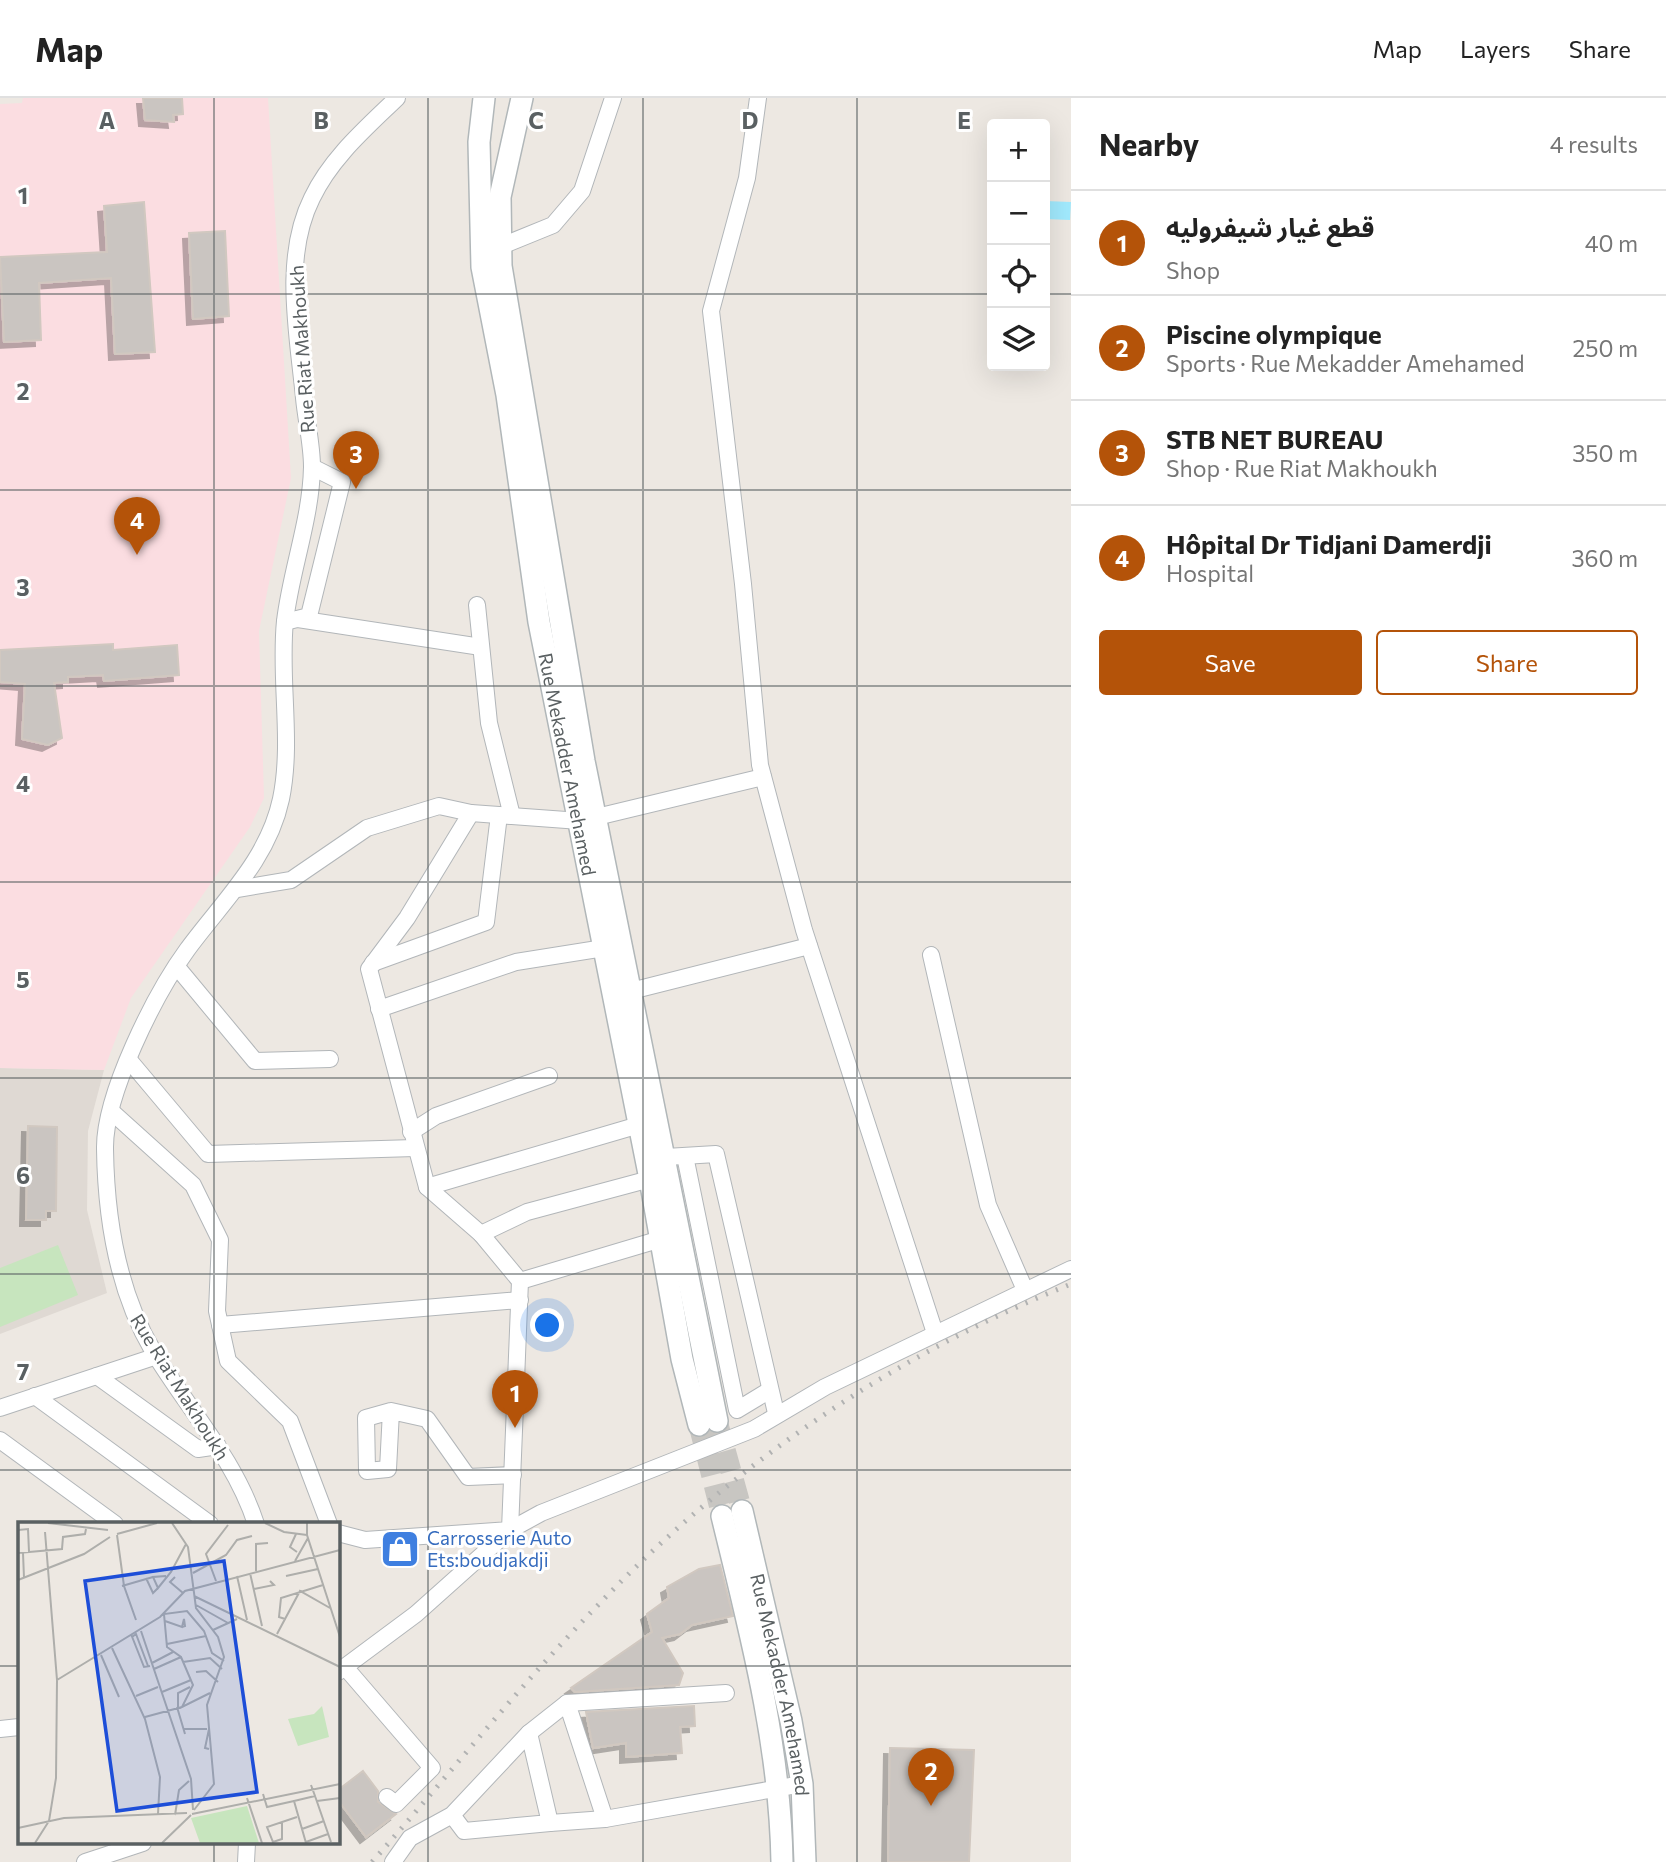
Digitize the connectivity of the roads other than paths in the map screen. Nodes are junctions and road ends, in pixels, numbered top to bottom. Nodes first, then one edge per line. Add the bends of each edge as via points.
1 (397, 98) edge
2 (484, 98) edge
3 (522, 98) edge
4 (613, 98) edge
5 (758, 98) edge
6 (499, 247) junction
7 (312, 467) junction
8 (300, 537) junction
9 (328, 542) junction
10 (477, 605) dead end
11 (292, 621) junction
12 (481, 647) junction
13 (763, 777) junction
14 (471, 813) junction
15 (506, 815) junction
16 (588, 819) junction
17 (237, 889) junction
18 (809, 946) junction
19 (604, 948) junction
20 (931, 956) dead end
21 (373, 963) junction
22 (177, 967) junction
23 (631, 991) junction
24 (379, 1009) junction
25 (330, 1059) dead end
26 (129, 1060) junction
27 (549, 1076) dead end
28 (112, 1112) junction
29 (639, 1125) junction
30 (413, 1140) junction
31 (675, 1157) junction
32 (650, 1179) junction
33 (427, 1187) junction
34 (481, 1234) junction
35 (661, 1238) junction
36 (1071, 1269) edge
37 (520, 1281) junction
38 (1025, 1290) junction
39 (520, 1300) junction
40 (220, 1325) junction
41 (935, 1333) junction
42 (157, 1356) junction
43 (97, 1376) junction
44 (771, 1390) junction
45 (35, 1396) junction
46 (0, 1408) edge
47 (391, 1411) dead end
48 (776, 1413) junction
49 (0, 1440) edge
50 (218, 1446) junction
51 (513, 1475) junction
52 (112, 1522) edge
53 (207, 1522) edge
54 (255, 1522) edge
55 (328, 1522) edge
56 (510, 1530) junction
57 (340, 1534) edge
58 (342, 1670) edge
59 (726, 1693) dead end
60 (567, 1703) junction
61 (18, 1727) edge
62 (0, 1729) edge
63 (529, 1732) junction
64 (802, 1784) junction
65 (779, 1787) junction
66 (387, 1797) dead end
67 (452, 1815) junction
68 (605, 1819) junction
69 (550, 1823) junction
70 (140, 1844) edge
71 (247, 1844) edge
72 (113, 1852) edge
73 (85, 1862) edge
74 (247, 1862) edge
75 (393, 1862) edge
76 (782, 1862) edge
77 (805, 1862) edge

1 - 7 street, Rue Riat Makhoukh via 332,166 311,200 296,251 295,299
2 - 16 main road, Rue Mekadder Amehamed via 479,142 482,267 508,395 539,622
3 - 6 main road, Rue Mekadder Amehamed via 500,197
4 - 6 street via 582,191 553,225
5 - 13 street via 747,178 711,311
6 - 16 main road, Rue Mekadder Amehamed
7 - 8 street, Rue Riat Makhoukh
7 - 9 street via 342,482
8 - 9 street
8 - 11 street, Rue Riat Makhoukh
9 - 11 street via 309,616
10 - 12 street
11 - 12 street
11 - 17 street, Rue Riat Makhoukh via 281,801 265,845
12 - 15 street
13 - 16 street
13 - 18 street
14 - 15 street
14 - 17 street via 439,806 367,828 291,880
14 - 21 street via 407,918
15 - 16 street
15 - 21 street via 486,922
16 - 19 main road, Rue Mekadder Amehamed
16 - 23 main road, Rue Mekadder Amehamed
17 - 22 street, Rue Riat Makhoukh
18 - 23 street
18 - 41 street
19 - 24 street via 516,962
19 - 29 main road, Rue Mekadder Amehamed
20 - 38 street via 988,1205
21 - 24 street via 369,969
22 - 25 street via 255,1061
22 - 26 street, Rue Riat Makhoukh
23 - 31 main road, Rue Mekadder Amehamed
24 - 30 street
26 - 28 street, Rue Riat Makhoukh
26 - 30 street via 208,1154
27 - 30 street via 436,1116
28 - 40 street via 193,1185 220,1240
28 - 42 street, Rue Riat Makhoukh via 104,1142 112,1241 128,1301
29 - 32 main road, Rue Mekadder Amehamed
29 - 33 street
30 - 33 street
31 - 35 main road, Rue Mekadder Amehamed via 708,1423 682,1359
31 - 44 street via 716,1154
31 - 44 street via 737,1410
32 - 34 street via 527,1212
32 - 35 main road, Rue Mekadder Amehamed
33 - 34 street
34 - 37 street
35 - 37 street
36 - 38 street
37 - 39 street
38 - 41 street
39 - 40 street
39 - 51 street
40 - 55 street via 228,1361 290,1421
41 - 48 street
42 - 43 street
42 - 50 street, Rue Riat Makhoukh
43 - 45 street
43 - 50 street via 198,1449
44 - 48 street
45 - 46 street
45 - 53 street
47 - 51 street via 427,1419 468,1476
48 - 56 street via 754,1429 541,1513
49 - 52 street
50 - 54 street, Rue Riat Makhoukh via 248,1499
51 - 56 street
56 - 57 street via 365,1540
56 - 58 street via 416,1614
58 - 66 street via 432,1768 396,1804
59 - 60 street
60 - 63 street
60 - 68 street
61 - 62 street
63 - 67 street
63 - 69 street
64 - 65 street
64 - 65 main road, Rue Mekadder Amehamed via 791,1721 732,1514
64 - 77 main road, Rue Mekadder Amehamed
65 - 68 street
65 - 76 main road, Rue Mekadder Amehamed
67 - 69 street via 464,1831
67 - 75 street via 410,1838
68 - 69 street
70 - 72 street
71 - 74 street
72 - 73 street

